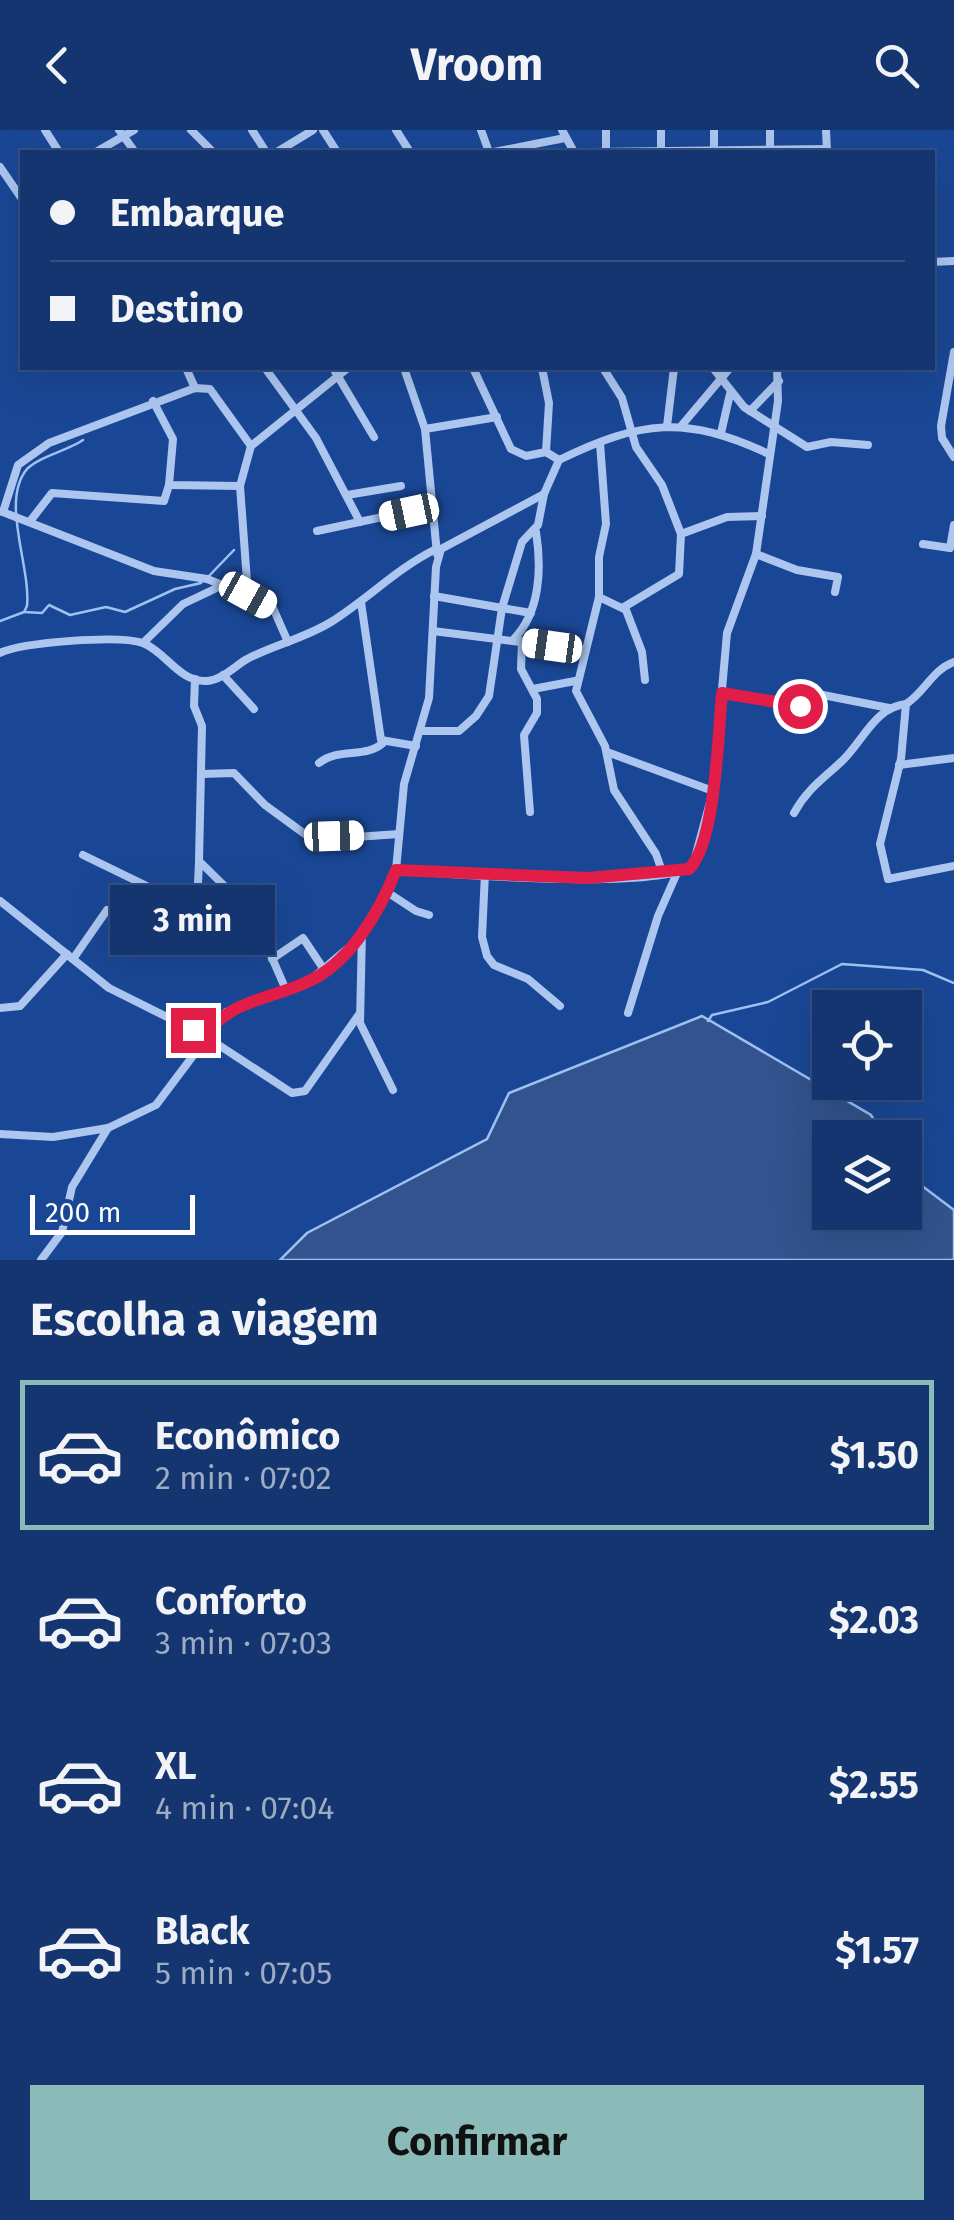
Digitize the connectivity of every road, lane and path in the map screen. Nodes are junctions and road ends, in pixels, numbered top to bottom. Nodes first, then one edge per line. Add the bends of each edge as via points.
1 (134, 130) edge
2 (191, 130) edge
3 (313, 130) edge
4 (660, 130) edge
5 (714, 130) edge
6 (770, 130) edge
7 (122, 133) edge
8 (563, 134) edge
9 (99, 150) edge
10 (211, 150) edge
11 (279, 150) edge
12 (500, 150) edge
13 (661, 150) edge
14 (714, 150) edge
15 (770, 150) edge
16 (0, 167) edge
17 (20, 196) edge
18 (954, 352) edge
19 (187, 370) edge
20 (268, 370) edge
21 (405, 370) edge
22 (475, 370) edge
23 (542, 370) edge
24 (604, 370) edge
25 (674, 370) edge
26 (714, 370) edge
27 (727, 370) edge
28 (777, 370) edge
29 (335, 371) edge
30 (719, 376) junction
31 (779, 381) junction
32 (195, 388) junction
33 (730, 394) junction
34 (153, 402) junction
35 (296, 406) junction
36 (750, 411) junction
37 (496, 417) junction
38 (667, 426) junction
39 (681, 426) junction
40 (775, 429) junction
41 (424, 430) junction
42 (632, 432) junction
43 (721, 433) junction
44 (374, 438) dead end
45 (600, 443) junction
46 (868, 445) dead end
47 (251, 446) junction
48 (546, 452) junction
49 (769, 454) junction
50 (954, 457) edge
51 (559, 460) junction
52 (169, 485) junction
53 (240, 486) junction
54 (401, 486) dead end
55 (544, 494) junction
56 (347, 496) junction
57 (434, 506) junction
58 (2, 512) edge
59 (762, 516) junction
60 (31, 520) junction
61 (360, 522) junction
62 (954, 525) edge
63 (317, 531) dead end
64 (536, 532) junction
65 (681, 534) junction
66 (923, 544) dead end
67 (953, 546) edge
68 (437, 552) junction
69 (756, 554) junction
70 (223, 585) junction
71 (836, 592) dead end
72 (248, 595) junction
73 (434, 596) junction
74 (598, 597) junction
75 (361, 602) junction
76 (624, 607) junction
77 (502, 608) junction
78 (531, 613) junction
79 (432, 630) junction
80 (499, 639) junction
81 (517, 641) junction
82 (288, 642) junction
83 (143, 644) junction
84 (583, 650) junction
85 (0, 653) edge
86 (954, 662) edge
87 (223, 675) junction
88 (195, 679) junction
89 (645, 680) dead end
90 (575, 681) junction
91 (533, 689) junction
92 (722, 693) junction
93 (906, 704) junction
94 (254, 708) dead end
95 (890, 708) junction
96 (423, 731) junction
97 (382, 743) junction
98 (416, 746) junction
99 (606, 752) junction
100 (954, 758) edge
101 (319, 763) dead end
102 (899, 764) junction
103 (201, 774) junction
104 (713, 792) junction
105 (530, 812) dead end
106 (794, 813) dead end
107 (399, 834) junction
108 (82, 855) dead end
109 (199, 861) junction
110 (954, 866) edge
111 (396, 870) junction
112 (485, 873) junction
113 (677, 873) junction
114 (663, 874) junction
115 (387, 892) junction
116 (0, 901) edge
117 (107, 910) dead end
118 (428, 914) dead end
119 (362, 932) junction
120 (70, 957) junction
121 (272, 959) junction
122 (325, 970) junction
123 (286, 990) junction
124 (560, 1006) dead end
125 (0, 1008) edge
126 (360, 1012) junction
127 (628, 1012) dead end
128 (204, 1036) junction
129 (393, 1090) dead end
130 (108, 1128) junction
131 (0, 1134) edge
132 (41, 1260) edge

1 - 7 street
2 - 10 street
3 - 11 street
4 - 13 street
5 - 14 street
6 - 15 street
7 - 9 street
8 - 12 street
13 - 14 street
14 - 15 street
16 - 17 street
18 - 50 street via 941,426
19 - 32 street
20 - 35 street
21 - 41 street
22 - 37 street
23 - 48 street via 550,403
24 - 42 street
25 - 38 street
26 - 30 street
27 - 30 street
28 - 31 street
29 - 35 street
29 - 44 street
30 - 33 street
30 - 39 street
31 - 36 street
31 - 40 street
32 - 34 street
32 - 47 street via 210,389
33 - 36 street
33 - 43 street
34 - 52 street via 172,435
34 - 58 street via 57,438 22,461
35 - 47 street
35 - 56 street
36 - 40 street
37 - 41 street
37 - 48 street via 511,450 526,456
38 - 39 street
38 - 42 street
39 - 43 street
40 - 46 street via 807,447
40 - 49 street
41 - 57 street
42 - 45 street
42 - 65 street
43 - 49 street
45 - 51 street
45 - 74 street via 607,513
47 - 53 street
48 - 51 street
49 - 59 street
51 - 55 street
52 - 53 street
52 - 60 street via 164,501 52,494
53 - 72 street
54 - 56 street
55 - 64 street
55 - 68 street
56 - 61 street
57 - 61 street
57 - 68 street
58 - 60 street
59 - 65 street via 727,517
59 - 69 street
60 - 70 street via 154,571
61 - 63 street
62 - 67 street
64 - 77 street via 522,542
64 - 78 street via 539,574
65 - 76 street via 679,574
66 - 67 street
68 - 73 street
68 - 75 street via 393,571
69 - 71 street via 838,577
69 - 92 street via 727,633
70 - 72 street
70 - 83 street via 183,604
72 - 82 street via 273,608
73 - 77 street
73 - 79 street
74 - 76 street
74 - 84 street
75 - 82 street
75 - 97 street
76 - 89 street
77 - 78 street
77 - 80 street
78 - 81 street
79 - 80 street
79 - 96 street
80 - 81 street
80 - 96 street via 492,687 476,716 459,731
81 - 84 street
81 - 91 street via 521,669
82 - 87 street
83 - 85 street via 35,642
83 - 88 street
84 - 90 street
86 - 93 street via 939,668 919,698
87 - 88 street
87 - 94 street
88 - 103 street
90 - 91 street
90 - 99 street
91 - 105 street via 536,713 524,735
92 - 95 street via 794,708 823,695
92 - 104 street
93 - 95 street
93 - 102 street
95 - 106 street via 838,766 812,784
96 - 98 street
97 - 98 street
97 - 101 street
98 - 107 street
99 - 104 street
99 - 114 street via 614,790
100 - 102 street
102 - 110 street via 880,844 884,876
103 - 107 street via 234,773 314,840
103 - 109 street
104 - 113 street via 697,859
107 - 111 street
108 - 109 street via 192,908
109 - 121 street via 243,902
111 - 112 street
111 - 115 street
112 - 114 street
112 - 124 street via 487,956 494,966 528,978
113 - 114 street
113 - 127 street
115 - 118 street
115 - 119 street
116 - 120 street
117 - 120 street
119 - 122 street
119 - 126 street
120 - 125 street via 20,1006
120 - 128 street via 109,988
121 - 122 street via 303,938
121 - 123 street
122 - 123 street
123 - 128 street via 226,1012
126 - 128 street via 299,1093
126 - 129 street via 365,1041
128 - 130 street via 166,1096
130 - 131 street via 53,1137
130 - 132 street via 72,1186 62,1232

